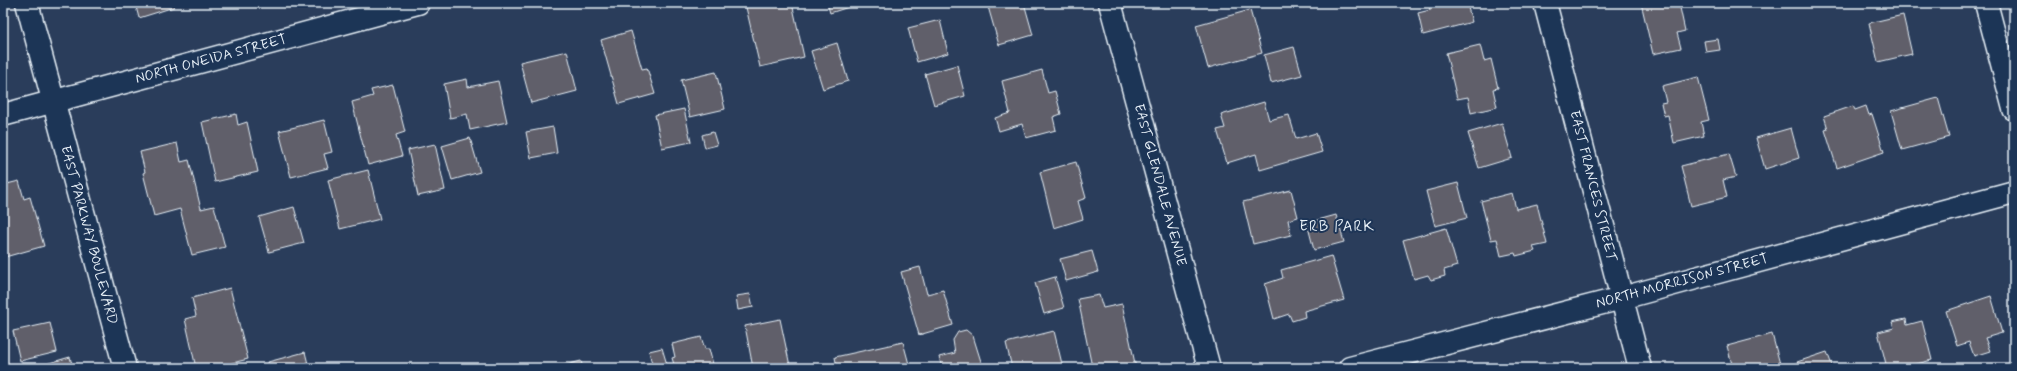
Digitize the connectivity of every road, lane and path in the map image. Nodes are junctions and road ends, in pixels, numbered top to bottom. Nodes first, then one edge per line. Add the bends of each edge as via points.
1 (27, 3) edge
2 (418, 3) edge
3 (1110, 3) edge
4 (1545, 3) edge
5 (1986, 3) edge
6 (53, 101) junction
7 (2014, 109) edge
8 (3, 115) edge
9 (2014, 192) edge
10 (1622, 298) junction
11 (125, 368) edge
12 (1209, 368) edge
13 (1350, 368) edge
14 (1640, 368) edge

1 - 6 street, EAST PARKWAY BOULEVARD
2 - 6 street, NORTH ONEIDA STREET
3 - 12 street, EAST GLENDALE AVENUE
4 - 10 street, EAST FRANCES STREET
5 - 7 street
6 - 8 street, NORTH ONEIDA STREET
6 - 11 street, EAST PARKWAY BOULEVARD
9 - 10 street, NORTH MORRISON STREET
10 - 13 street, NORTH MORRISON STREET
10 - 14 street, EAST FRANCES STREET

